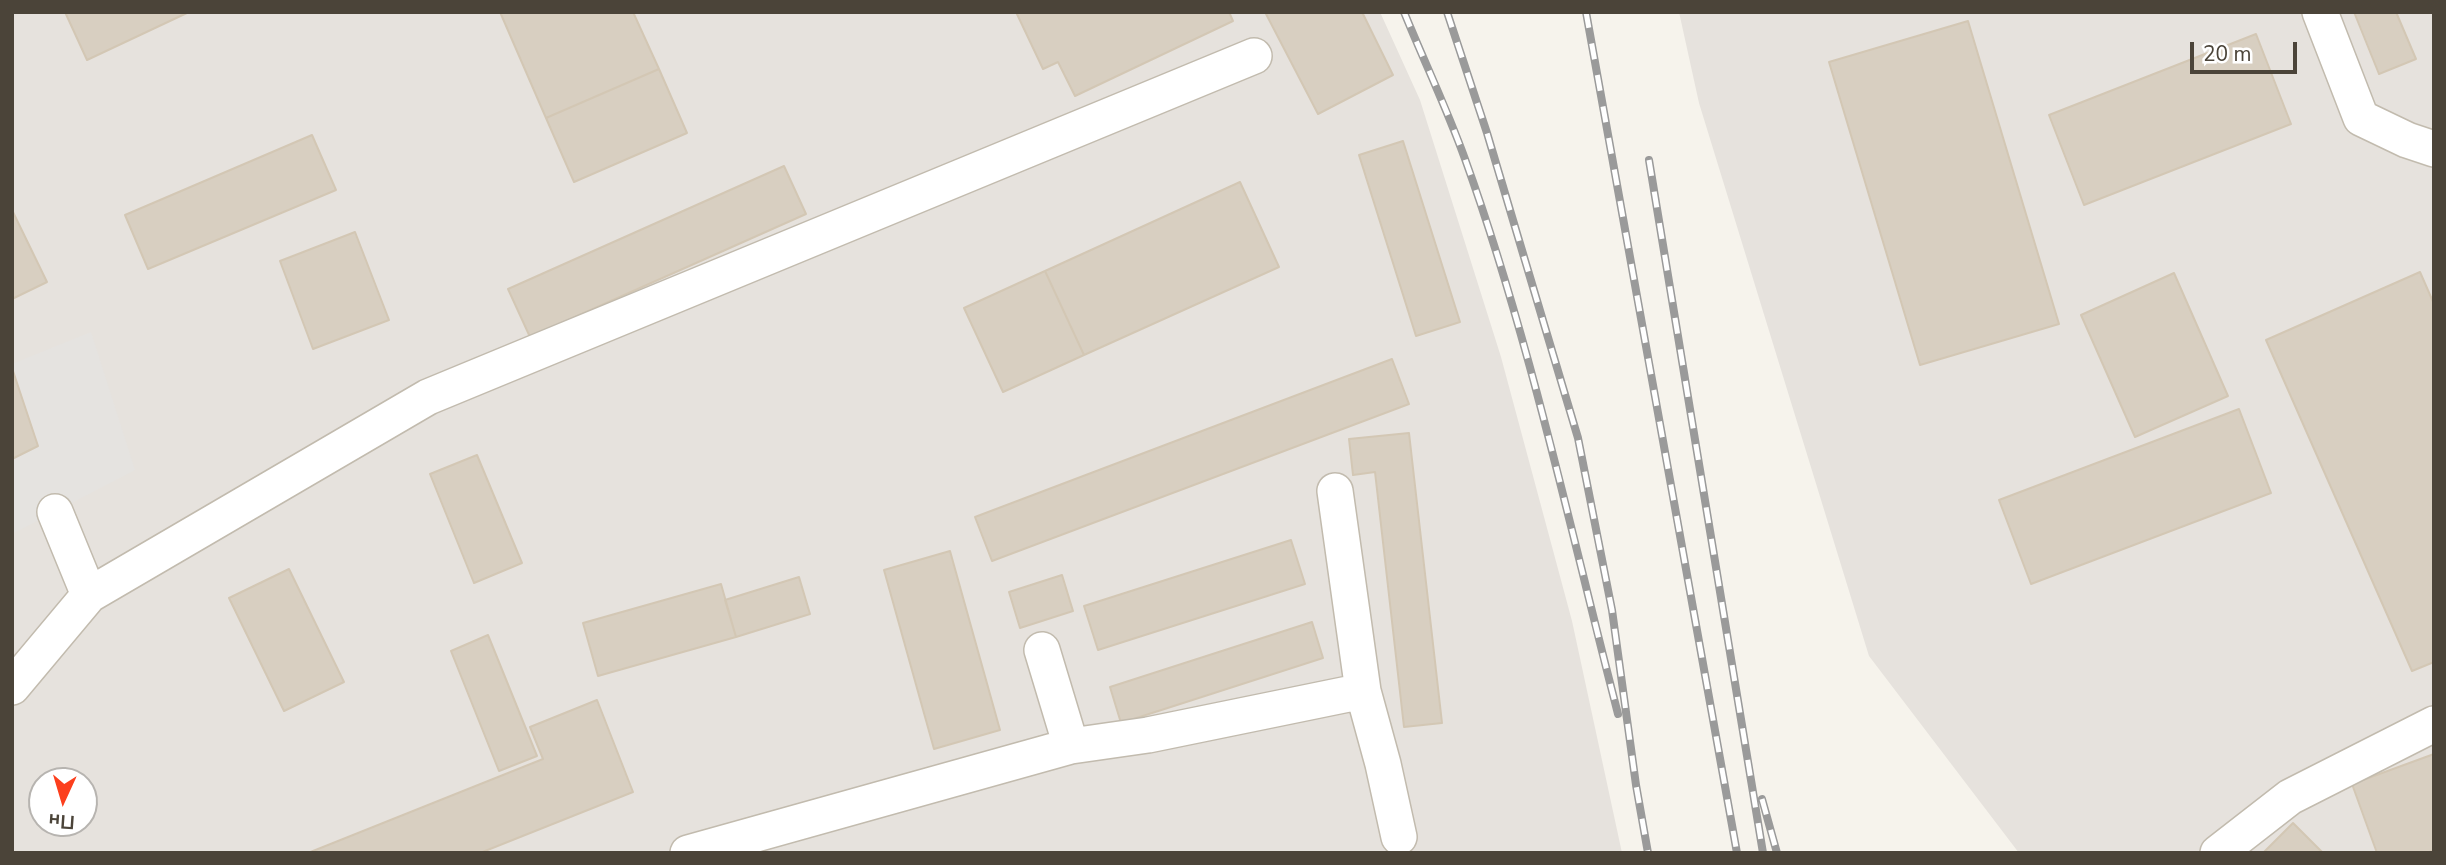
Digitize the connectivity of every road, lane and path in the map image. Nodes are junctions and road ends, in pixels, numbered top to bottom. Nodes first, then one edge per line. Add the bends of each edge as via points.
1 (2320, 12) edge
2 (1254, 56) dead end
3 (2434, 149) edge
4 (1335, 491) dead end
5 (55, 512) dead end
6 (89, 595) junction
7 (1042, 650) dead end
8 (12, 687) edge
9 (1363, 691) junction
10 (2434, 724) edge
11 (1071, 746) junction
12 (1399, 837) dead end
13 (688, 853) edge
14 (2218, 853) edge

1 - 3 lane via 2361,118
2 - 6 lane via 428,397
4 - 9 lane
5 - 6 lane
6 - 8 lane
7 - 11 lane
9 - 11 lane via 1149,735
9 - 12 lane
10 - 14 lane via 2290,797
11 - 13 lane

